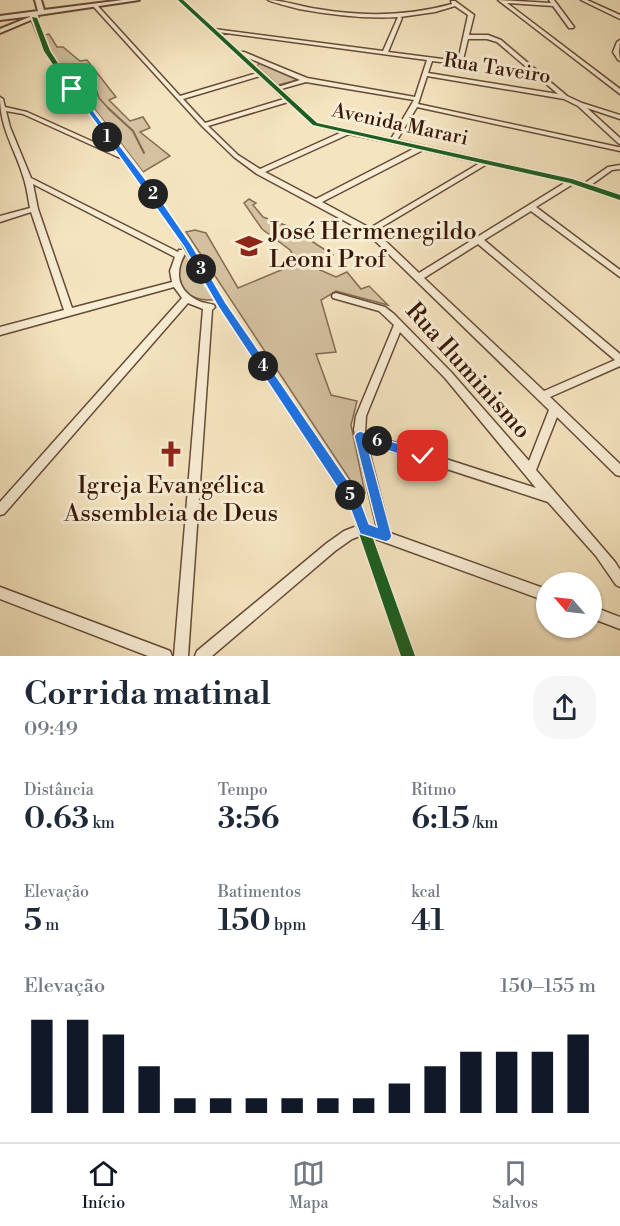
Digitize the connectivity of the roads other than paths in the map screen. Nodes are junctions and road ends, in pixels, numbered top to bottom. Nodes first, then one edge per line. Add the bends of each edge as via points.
1 (38, 0) edge
2 (136, 0) edge
3 (180, 0) edge
4 (270, 0) edge
5 (451, 0) edge
6 (501, 0) edge
7 (583, 0) edge
8 (552, 2) edge
9 (92, 4) edge
10 (457, 4) junction
11 (37, 15) junction
12 (620, 17) edge
13 (0, 18) edge
14 (399, 18) junction
15 (571, 27) dead end
16 (212, 30) junction
17 (0, 31) edge
18 (467, 38) junction
19 (620, 42) edge
20 (237, 51) junction
21 (385, 53) junction
22 (429, 59) junction
23 (620, 59) edge
24 (460, 63) junction
25 (261, 74) junction
26 (425, 74) junction
27 (457, 78) junction
28 (306, 80) junction
29 (276, 89) junction
30 (620, 92) edge
31 (565, 97) junction
32 (179, 98) junction
33 (0, 99) edge
34 (288, 100) junction
35 (416, 102) junction
36 (580, 105) junction
37 (2, 108) junction
38 (620, 117) edge
39 (204, 125) junction
40 (4, 128) edge
41 (348, 132) junction
42 (393, 141) junction
43 (421, 148) junction
44 (619, 150) edge
45 (122, 157) junction
46 (486, 162) junction
47 (620, 167) edge
48 (260, 172) junction
49 (28, 179) junction
50 (572, 181) junction
51 (586, 186) junction
52 (602, 193) junction
53 (620, 198) edge
54 (316, 202) junction
55 (620, 206) edge
56 (532, 208) junction
57 (34, 209) junction
58 (0, 219) edge
59 (370, 231) junction
60 (478, 240) junction
61 (188, 246) junction
62 (179, 256) junction
63 (620, 274) edge
64 (420, 277) junction
65 (175, 284) junction
66 (336, 296) dead end
67 (187, 298) junction
68 (223, 306) junction
69 (208, 307) junction
70 (69, 312) junction
71 (399, 324) junction
72 (0, 331) edge
73 (620, 361) edge
74 (543, 396) junction
75 (555, 408) junction
76 (360, 436) junction
77 (530, 471) junction
78 (620, 471) edge
79 (549, 497) junction
80 (0, 510) edge
81 (364, 529) junction
82 (386, 536) junction
83 (620, 581) edge
84 (536, 591) edge
85 (0, 593) edge
86 (602, 616) edge
87 (620, 623) edge
88 (165, 656) edge
89 (181, 656) edge
90 (202, 656) edge
91 (408, 656) edge

1 - 11 street
2 - 9 street
3 - 16 street, Avenida Marari
4 - 14 street
5 - 10 street
6 - 8 street
6 - 30 street
7 - 12 street
8 - 15 street
9 - 11 street
9 - 32 street
10 - 14 street
10 - 18 street via 471,15
11 - 13 street
11 - 17 street
11 - 45 street via 48,51
14 - 21 street
16 - 20 street, Avenida Marari
16 - 21 street
18 - 24 street
18 - 31 street via 499,41
19 - 23 street via 616,52
20 - 25 street, Avenida Marari
20 - 28 street
21 - 22 street
22 - 24 street
22 - 26 street
24 - 27 street
25 - 29 street, Avenida Marari
25 - 32 street
26 - 27 street, Rua Taveiro
26 - 35 street
27 - 31 street, Rua Taveiro
28 - 29 street
28 - 35 street
29 - 34 street, Avenida Marari
31 - 36 street
32 - 39 street
33 - 37 street
34 - 39 street
34 - 41 street, Avenida Marari via 315,124
35 - 42 street
35 - 44 street
36 - 38 street
36 - 44 street via 611,134
37 - 40 street
37 - 45 street via 25,112
39 - 48 street via 236,156
40 - 49 street
41 - 42 street, Avenida Marari
41 - 48 street
42 - 43 street, Avenida Marari
43 - 46 street, Avenida Marari
43 - 54 street
45 - 61 street
46 - 50 street, Avenida Marari
46 - 59 street
47 - 51 street via 610,168
48 - 54 street
49 - 57 street
49 - 62 street
50 - 51 street, Avenida Marari
50 - 56 street
51 - 52 street, Avenida Marari
52 - 53 street, Avenida Marari
52 - 55 street
54 - 59 street
56 - 60 street
56 - 63 street
57 - 58 street
57 - 70 street
59 - 64 street
60 - 64 street
60 - 73 street
61 - 62 street
61 - 68 street
62 - 65 street
64 - 74 street
65 - 67 street
65 - 70 street
66 - 71 street, Rua Iluminismo via 381,309
67 - 69 street
67 - 80 street
68 - 69 street
68 - 81 street via 354,501
69 - 89 street
70 - 72 street
71 - 76 street via 361,416
71 - 77 street, Rua Iluminismo
73 - 74 street
74 - 75 street
75 - 77 street
75 - 78 street
76 - 79 street
76 - 82 street
77 - 79 street, Rua Iluminismo
79 - 83 street, Rua Iluminismo
81 - 82 street
81 - 90 street via 331,547
81 - 91 street
82 - 84 street
85 - 88 street
86 - 87 street

